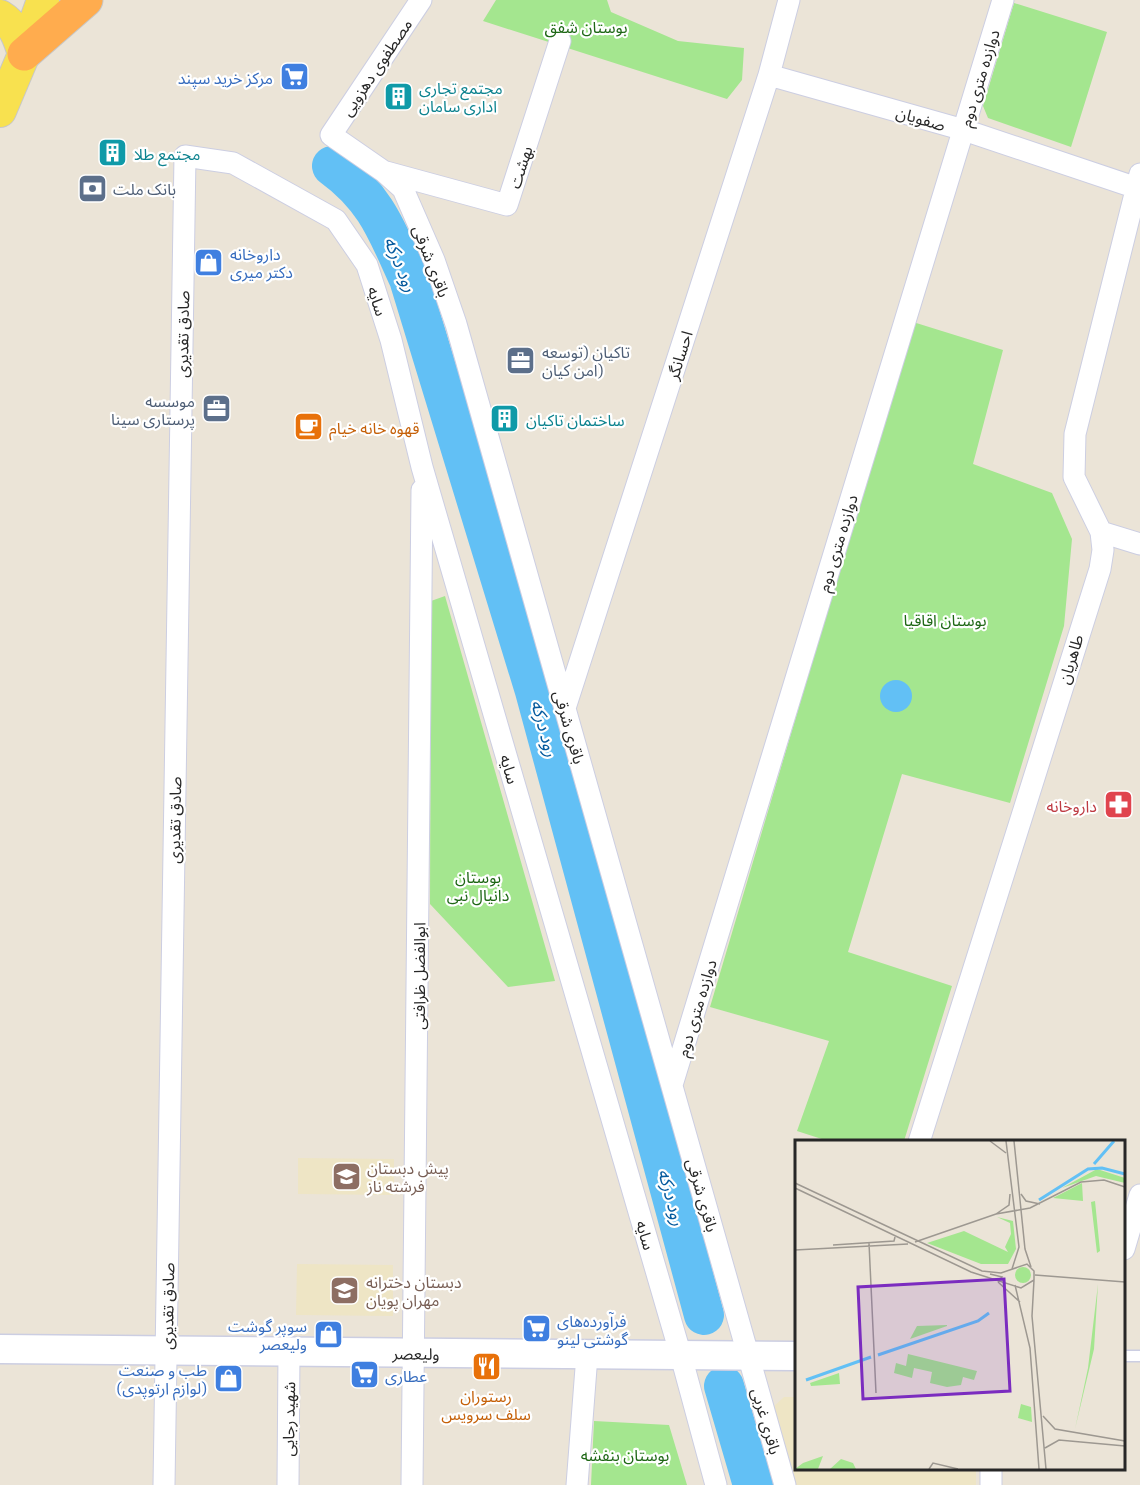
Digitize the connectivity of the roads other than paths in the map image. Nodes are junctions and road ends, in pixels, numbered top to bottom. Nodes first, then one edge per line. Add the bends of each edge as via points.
1 (43, 0) edge
2 (86, 0) edge
3 (421, 0) edge
4 (789, 0) edge
5 (1003, 0) edge
6 (0, 16) edge
7 (561, 41) dead end
8 (24, 54) junction
9 (769, 75) junction
10 (0, 111) edge
11 (964, 130) junction
12 (331, 135) joint
13 (184, 156) joint
14 (383, 171) junction
15 (1138, 183) edge
16 (422, 466) junction
17 (1101, 532) junction
18 (1140, 544) edge
19 (565, 708) junction
20 (672, 1085) junction
21 (920, 1140) edge
22 (1140, 1195) edge
23 (1125, 1246) edge
24 (0, 1349) edge
25 (166, 1351) junction
26 (289, 1352) junction
27 (415, 1353) junction
28 (587, 1355) junction
29 (681, 1356) junction
30 (748, 1356) junction
31 (795, 1356) edge
32 (164, 1485) edge
33 (288, 1485) edge
34 (412, 1485) edge
35 (577, 1485) edge
36 (716, 1485) edge
37 (785, 1485) edge

1 - 8 main road
2 - 8 highway
3 - 12 street, مصطفوی دهزویی
4 - 9 street, احسانگر
5 - 11 street, دوازده متری دوم
6 - 8 main road via 19,35
7 - 14 street, بهشت via 507,205
8 - 10 main road
9 - 11 street, صفویان
9 - 19 street, احسانگر
11 - 15 street, صفویان
11 - 20 street, دوازده متری دوم
12 - 14 street, باقری شرقی
13 - 16 street, سایه via 233,162 336,220 367,265 391,340
13 - 25 street, صادق تقدیری
14 - 19 street, باقری شرقی via 403,189 456,324
15 - 17 street, طاهریان via 1075,434 1074,477
16 - 27 street, ابوالفضل ظرافتی
16 - 29 street, سایه
17 - 18 street
17 - 21 street, طاهریان via 1100,568
19 - 20 street, باقری شرقی
20 - 30 street, باقری شرقی
22 - 23 street
24 - 25 main road, ولیعصر
25 - 26 main road, ولیعصر
25 - 32 street, صادق تقدیری
26 - 27 main road, ولیعصر
26 - 33 street, شهید رجایی
27 - 28 main road, ولیعصر
27 - 34 street, ابوالفضل ظرافتی
28 - 29 main road, ولیعصر
28 - 35 street
29 - 30 main road, ولیعصر
29 - 36 street, سایه
30 - 31 main road, ولیعصر
30 - 37 street, باقری غربی

